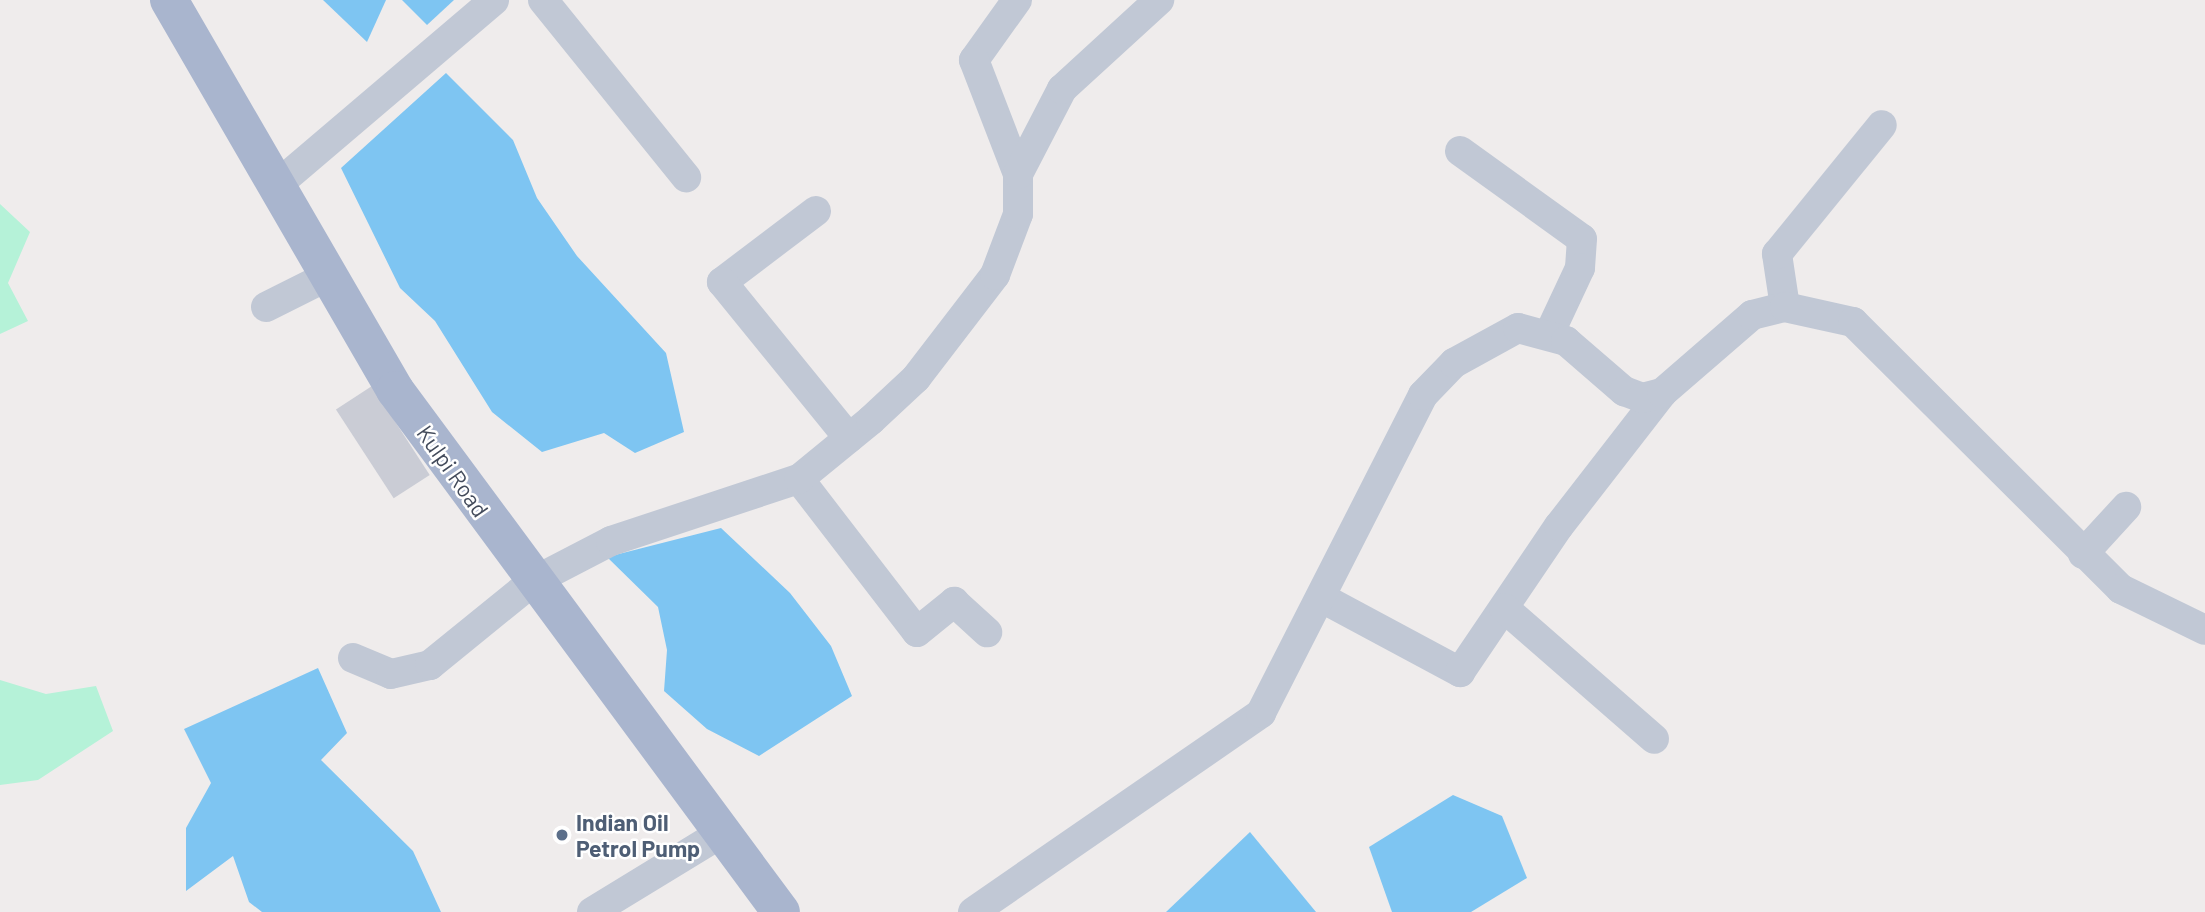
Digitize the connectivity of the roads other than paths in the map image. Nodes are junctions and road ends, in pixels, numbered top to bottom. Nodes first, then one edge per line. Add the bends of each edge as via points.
1 (170, 0) edge
2 (494, 0) edge
3 (543, 0) edge
4 (1017, 0) edge
5 (1159, 0) edge
6 (1882, 125) dead end
7 (1460, 151) dead end
8 (1018, 174) junction
9 (686, 177) dead end
10 (277, 185) junction
11 (816, 211) dead end
12 (330, 275) junction
13 (266, 306) dead end
14 (1785, 307) junction
15 (1549, 332) junction
16 (1662, 393) junction
17 (849, 438) junction
18 (799, 479) junction
19 (2126, 507) dead end
20 (2083, 554) junction
21 (532, 582) junction
22 (1322, 598) junction
23 (1504, 608) junction
24 (2205, 630) edge
25 (987, 632) dead end
26 (353, 658) dead end
27 (1654, 739) dead end
28 (720, 834) junction
29 (592, 912) edge
30 (781, 912) edge
31 (973, 912) edge

1 - 10 main road, Kulpi Road
2 - 10 street
3 - 9 street
4 - 8 street via 974,60
5 - 8 street via 1062,89
6 - 14 street via 1777,254
7 - 15 street via 1582,239 1580,268
8 - 17 street via 1018,214 995,275 916,378
10 - 12 main road, Kulpi Road
11 - 17 street via 722,282
12 - 13 street
12 - 21 main road, Kulpi Road via 395,390
14 - 16 street via 1752,315
14 - 20 street via 1853,322 1878,342
15 - 16 street via 1624,391 1642,398
15 - 22 street via 1518,328 1493,337 1454,363 1423,395
16 - 23 street
17 - 18 street
18 - 21 street via 611,541
18 - 25 street via 917,632 954,602
19 - 20 street
20 - 24 street via 2121,589
21 - 26 street via 430,665 391,674
21 - 28 main road, Kulpi Road
22 - 23 street via 1460,672
22 - 31 street via 1261,713
23 - 27 street
28 - 29 street
28 - 30 main road, Kulpi Road

